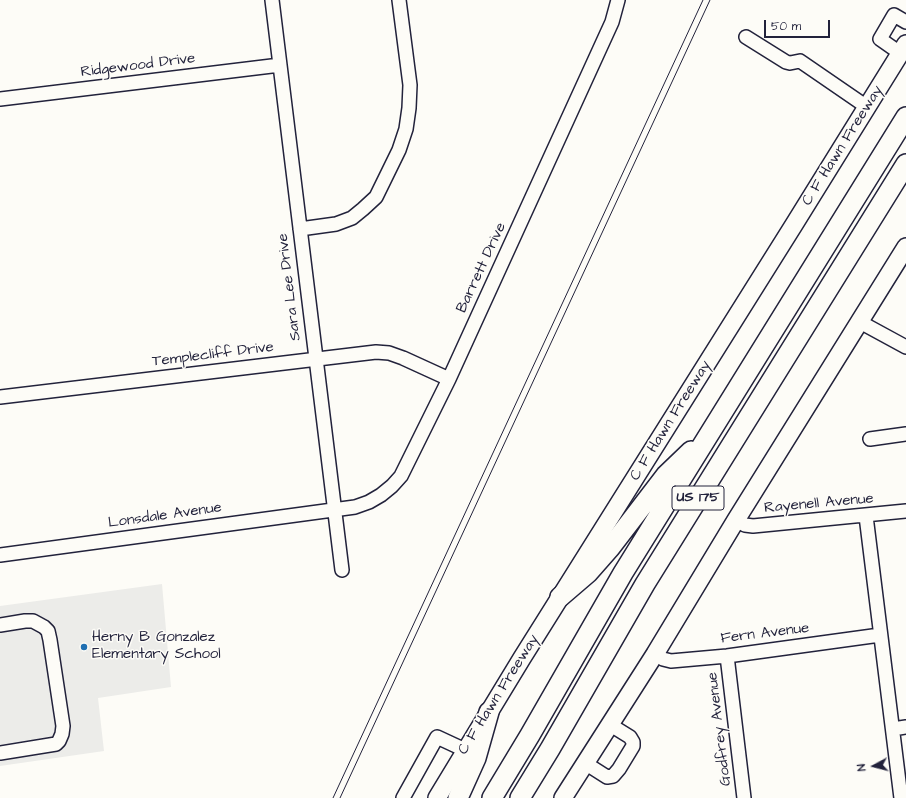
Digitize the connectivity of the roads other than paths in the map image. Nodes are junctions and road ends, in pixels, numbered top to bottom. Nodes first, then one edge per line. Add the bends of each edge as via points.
1 (272, 0) edge
2 (399, 0) edge
3 (618, 0) edge
4 (906, 22) edge
5 (746, 37) dead end
6 (903, 49) edge
7 (280, 65) junction
8 (0, 99) edge
9 (906, 102) edge
10 (867, 107) junction
11 (906, 117) edge
12 (893, 138) junction
13 (906, 164) edge
14 (906, 182) edge
15 (883, 202) junction
16 (300, 229) junction
17 (906, 247) edge
18 (860, 322) junction
19 (906, 347) edge
20 (315, 359) junction
21 (449, 379) junction
22 (0, 397) edge
23 (710, 433) junction
24 (906, 434) edge
25 (870, 439) dead end
26 (334, 510) junction
27 (906, 511) edge
28 (866, 516) junction
29 (736, 520) junction
30 (0, 554) edge
31 (342, 570) dead end
32 (560, 597) junction
33 (0, 625) edge
34 (880, 635) junction
35 (655, 654) junction
36 (727, 656) junction
37 (489, 712) junction
38 (609, 724) junction
39 (906, 727) edge
40 (893, 729) junction
41 (465, 750) junction
42 (0, 753) edge
43 (585, 763) junction
44 (403, 798) edge
45 (437, 798) edge
46 (458, 798) edge
47 (492, 798) edge
48 (520, 798) edge
49 (563, 798) edge
50 (744, 798) edge
51 (901, 798) edge

1 - 7 street, Sara Lee Drive
2 - 16 street via 410,85 406,129 399,150 376,197 352,218 336,224
3 - 21 street, Barrett Drive via 609,29
4 - 6 street via 894,15 880,39
5 - 10 street via 786,62 800,61
6 - 10 main road, C F Hawn Freeway
7 - 8 street, Ridgewood Drive
7 - 16 street, Sara Lee Drive
9 - 12 highway
10 - 32 main road, C F Hawn Freeway
11 - 12 highway, US 175
12 - 23 highway, US 175
13 - 15 highway, US 175
14 - 15 highway
15 - 48 highway, US 175 via 645,584
16 - 20 street, Sara Lee Drive
17 - 18 main road
18 - 19 street
18 - 29 main road
20 - 21 street, Templecliff Drive via 376,352 389,353
20 - 22 street, Templecliff Drive
20 - 26 street, Sara Lee Drive
21 - 26 street, Barrett Drive via 401,476 381,495 369,502
23 - 32 highway via 666,475 588,573
23 - 47 highway, US 175 via 623,573
24 - 25 street
26 - 30 street, Lonsdale Avenue
26 - 31 street, Sara Lee Drive
27 - 28 street, Rayenell Avenue
28 - 29 street, Rayenell Avenue via 753,526
28 - 34 street
29 - 35 main road
32 - 37 main road, C F Hawn Freeway
33 - 42 street via 33,622 48,631 63,726 56,744
34 - 36 street, Fern Avenue
34 - 40 street
35 - 36 street, Fern Avenue via 672,661
35 - 38 main road
36 - 50 street, Godfrey Avenue
37 - 41 main road, C F Hawn Freeway
37 - 46 highway via 476,758
38 - 43 main road
38 - 43 street via 630,737 633,742 619,769 613,776 607,777
39 - 40 street
40 - 51 street
41 - 44 street via 437,737
41 - 45 main road, C F Hawn Freeway
43 - 49 main road

